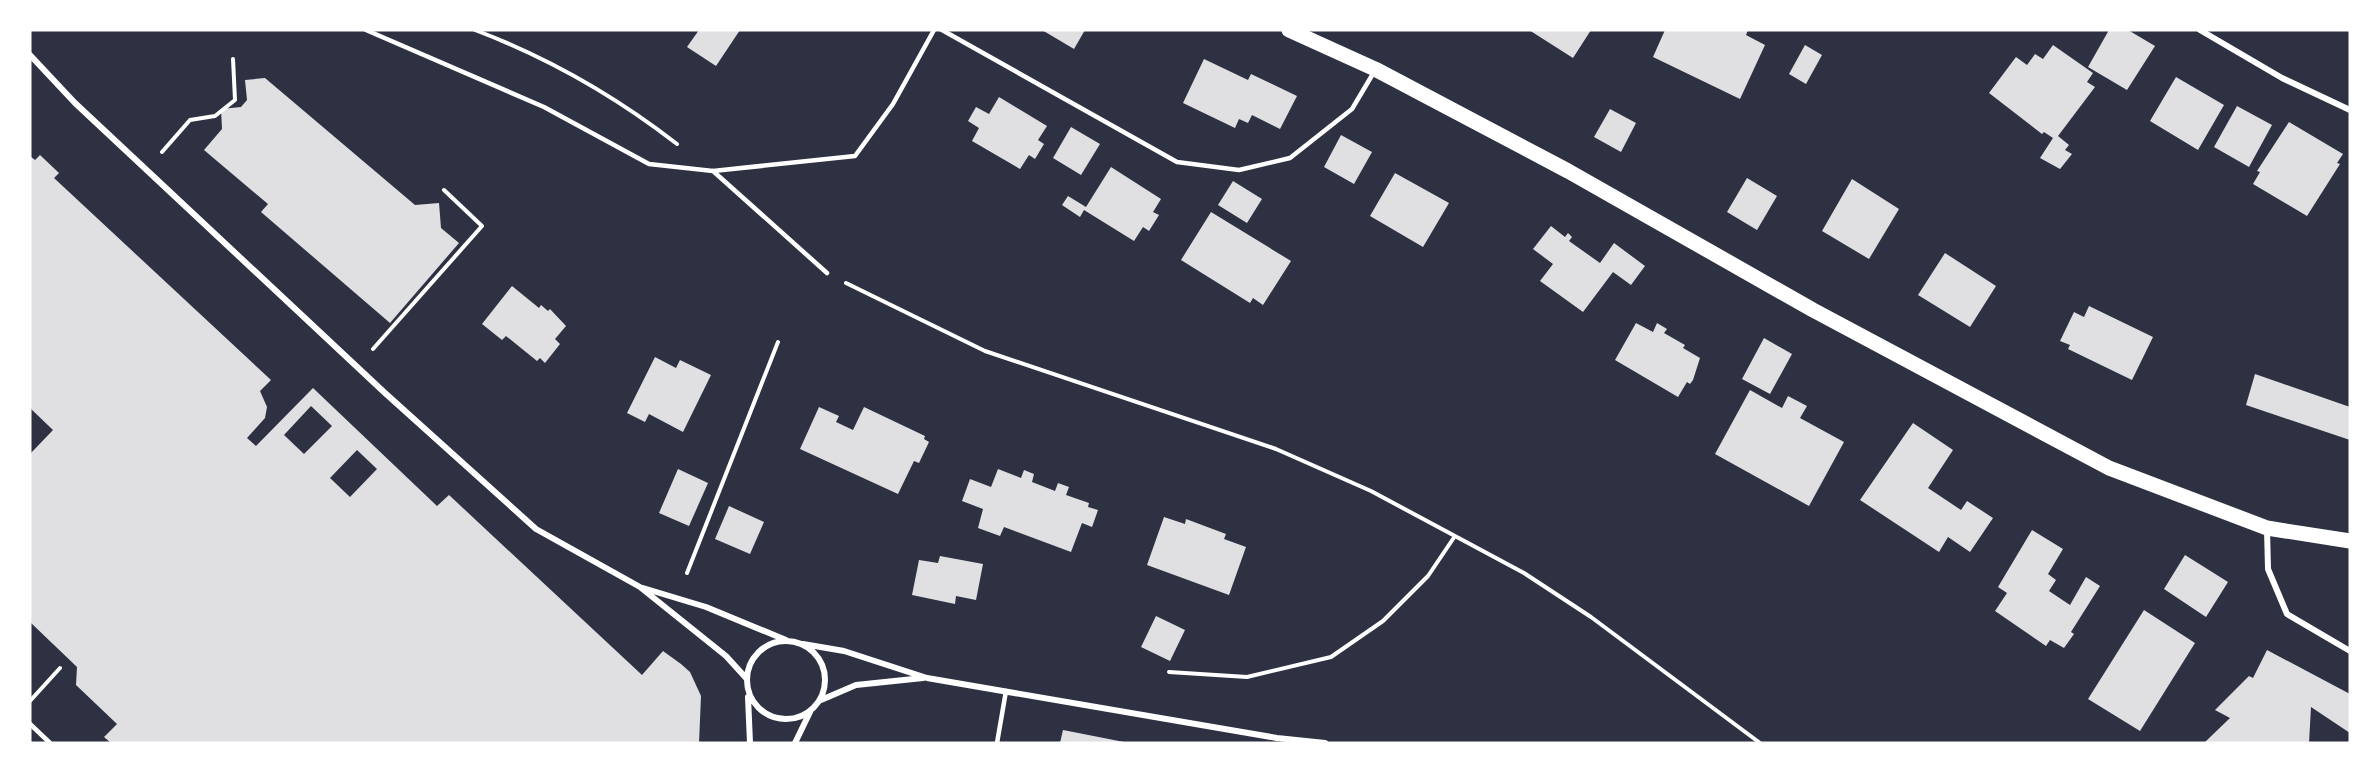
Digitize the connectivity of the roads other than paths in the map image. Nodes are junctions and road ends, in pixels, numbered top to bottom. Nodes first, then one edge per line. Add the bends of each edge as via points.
1 (366, 30) edge
2 (934, 30) edge
3 (942, 30) edge
4 (1289, 30) edge
5 (2200, 30) edge
6 (30, 55) edge
7 (1375, 69) junction
8 (2350, 110) edge
9 (713, 171) junction
10 (827, 273) road end
11 (2267, 528) junction
12 (2350, 541) edge
13 (640, 587) junction
14 (787, 640) junction
15 (803, 644) junction
16 (2350, 651) edge
17 (746, 678) junction
18 (927, 678) junction
19 (1006, 691) junction
20 (748, 693) junction
21 (821, 700) junction
22 (810, 712) junction
23 (30, 724) edge
24 (50, 743) edge
25 (750, 743) edge
26 (795, 743) edge
27 (997, 743) edge
28 (1325, 743) edge

1 - 9 lane via 544,107 650,164
2 - 9 lane via 893,104 855,156
3 - 7 lane via 1178,162 1239,170 1290,158 1352,109
4 - 7 main road
5 - 8 street via 2282,78
6 - 13 street via 118,143 536,529
7 - 11 main road via 2109,468
9 - 10 lane
11 - 12 main road
11 - 16 street via 2268,569 2287,614
13 - 14 street via 706,607
13 - 17 street via 726,656
14 - 15 street
14 - 17 street via 771,643 758,652
15 - 18 street via 844,651
15 - 21 street via 816,654 824,668 826,684
17 - 20 street
18 - 19 street
18 - 21 street via 856,685
19 - 27 lane
19 - 28 street
20 - 22 street via 755,706 780,720 796,719
20 - 25 street
21 - 22 street
22 - 26 street
23 - 24 lane

